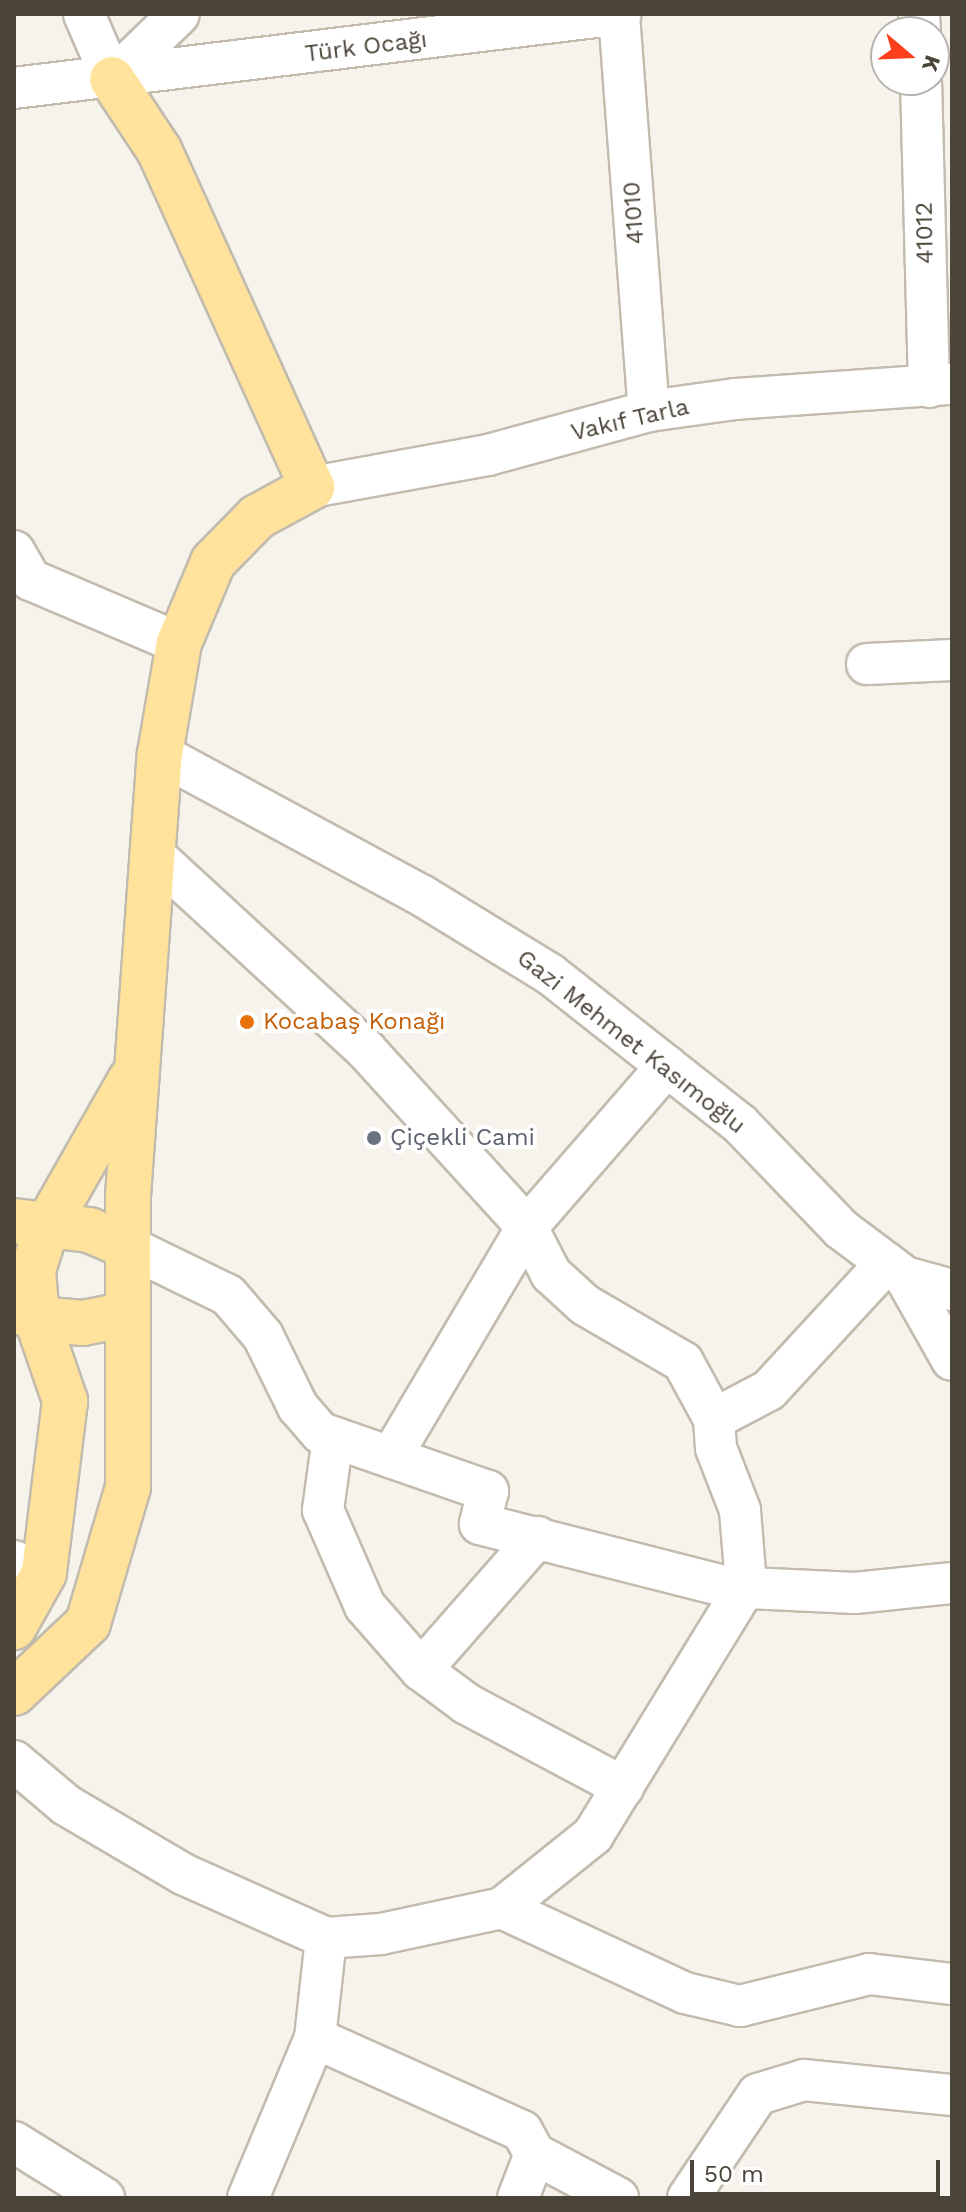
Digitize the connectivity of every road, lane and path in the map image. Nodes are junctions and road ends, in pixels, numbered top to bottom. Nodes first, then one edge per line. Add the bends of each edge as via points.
1 (84, 14) edge
2 (179, 14) edge
3 (620, 15) edge
4 (112, 79) junction
5 (14, 88) edge
6 (922, 96) edge
7 (940, 386) edge
8 (649, 411) junction
9 (312, 487) junction
10 (14, 551) edge
11 (179, 643) junction
12 (952, 660) edge
13 (867, 664) dead end
14 (160, 754) junction
15 (152, 853) junction
16 (667, 1066) junction
17 (136, 1070) junction
18 (31, 1223) edge
19 (527, 1227) junction
20 (127, 1246) junction
21 (895, 1270) junction
22 (187, 1279) junction
23 (952, 1290) edge
24 (25, 1314) edge
25 (128, 1314) junction
26 (952, 1360) edge
27 (714, 1419) junction
28 (333, 1437) junction
29 (391, 1457) junction
30 (538, 1537) junction
31 (28, 1568) edge
32 (952, 1583) edge
33 (746, 1585) junction
34 (14, 1627) edge
35 (421, 1670) junction
36 (14, 1693) edge
37 (14, 1761) edge
38 (623, 1787) junction
39 (502, 1908) junction
40 (326, 1938) junction
41 (952, 1984) edge
42 (315, 2038) junction
43 (952, 2095) edge
44 (14, 2142) edge
45 (535, 2154) junction
46 (104, 2198) edge
47 (248, 2198) edge
48 (518, 2198) edge
49 (618, 2198) edge
50 (688, 2198) edge

1 - 4 street
2 - 4 street
3 - 4 street, Türk Ocağı
3 - 8 street, 41010
4 - 5 street, Türk Ocağı
4 - 9 main road via 159,150
6 - 7 street, 41012
7 - 8 street, Vakıf Tarla via 735,399
8 - 9 street, Vakıf Tarla via 488,455
9 - 11 main road via 257,517 213,562
10 - 11 street via 31,580
11 - 14 main road
12 - 13 street
14 - 15 main road
14 - 16 street, Gazi Mehmet Kasımoğlu via 512,950
15 - 17 main road
15 - 19 street via 366,1050
16 - 19 street
16 - 21 street, Gazi Mehmet Kasımoğlu via 740,1124 841,1229
17 - 18 main road
17 - 20 main road
18 - 20 main road via 89,1230
18 - 24 main road via 33,1270
19 - 27 street via 551,1274 585,1305 683,1362
19 - 29 street
20 - 22 street
20 - 25 main road
21 - 23 street
21 - 26 street, Gazi Mehmet Kasımoğlu
21 - 27 street via 769,1390
22 - 25 street
22 - 28 street via 228,1295 263,1336 298,1407 321,1433
24 - 25 main road via 83,1323
24 - 31 main road via 65,1401
25 - 36 main road via 128,1487 88,1623
27 - 33 street via 716,1448 740,1510
28 - 29 street
28 - 35 street via 323,1510 365,1606
29 - 30 street via 488,1491 480,1524
30 - 33 street via 727,1587
30 - 35 street
31 - 34 main road
32 - 33 street via 855,1593
33 - 38 street
35 - 38 street via 467,1704
37 - 40 street via 66,1805 183,1874
38 - 39 street via 593,1835
39 - 40 street via 381,1934
39 - 41 street via 685,1993 740,2006 869,1974
40 - 42 street
42 - 45 street via 522,2131
42 - 47 street
43 - 50 street via 804,2080 758,2094
44 - 46 street
45 - 48 street
45 - 49 street

